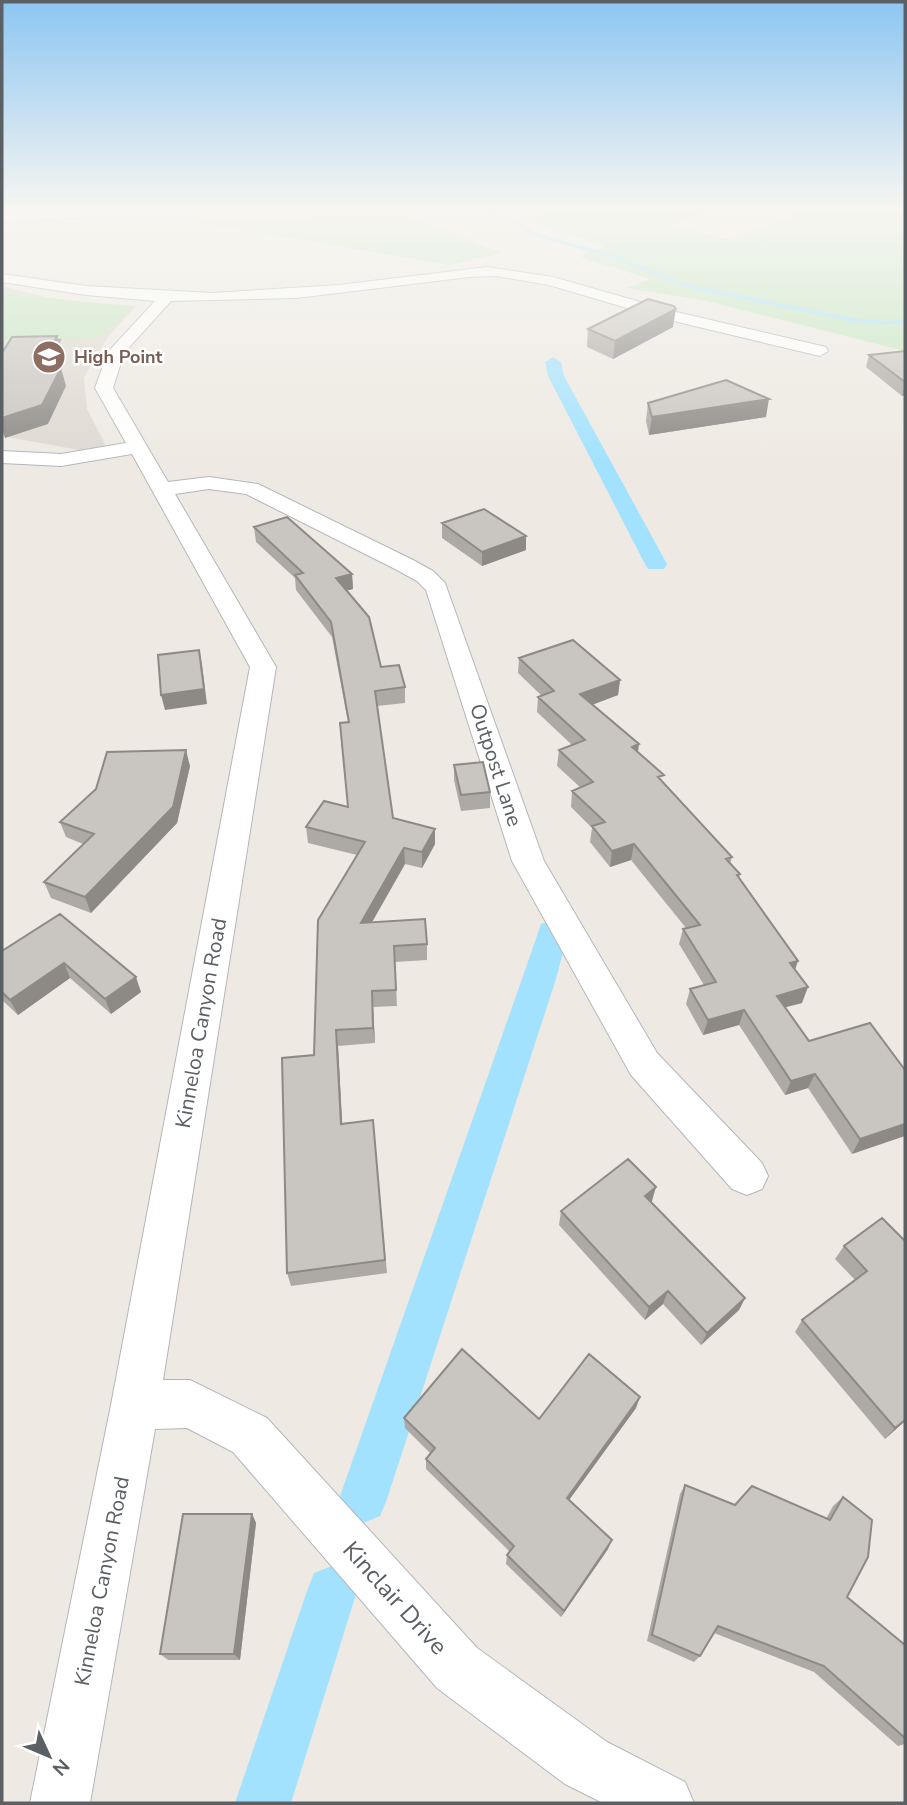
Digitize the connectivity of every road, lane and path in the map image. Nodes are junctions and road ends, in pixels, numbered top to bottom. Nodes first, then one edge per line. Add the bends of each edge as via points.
1 (133, 295) edge
2 (293, 295) edge
3 (598, 295) edge
4 (166, 298) junction
5 (820, 351) dead end
6 (140, 447) junction
7 (2, 457) edge
8 (163, 489) junction
9 (747, 1176) dead end
10 (135, 1405) junction
11 (60, 1803) edge
12 (664, 1803) edge

1 - 4 street
2 - 4 street
3 - 5 street
4 - 6 street, Kinneloa Canyon Road via 116,352 104,388
6 - 7 street via 49,461
6 - 8 street, Kinneloa Canyon Road
8 - 9 street, Outpost Lane via 209,483 251,488 405,565 438,588 528,861 644,1064
8 - 10 street, Kinneloa Canyon Road via 263,667
10 - 11 street, Kinneloa Canyon Road
10 - 12 street, Kinclair Drive via 190,1405 250,1435 457,1668 586,1763

